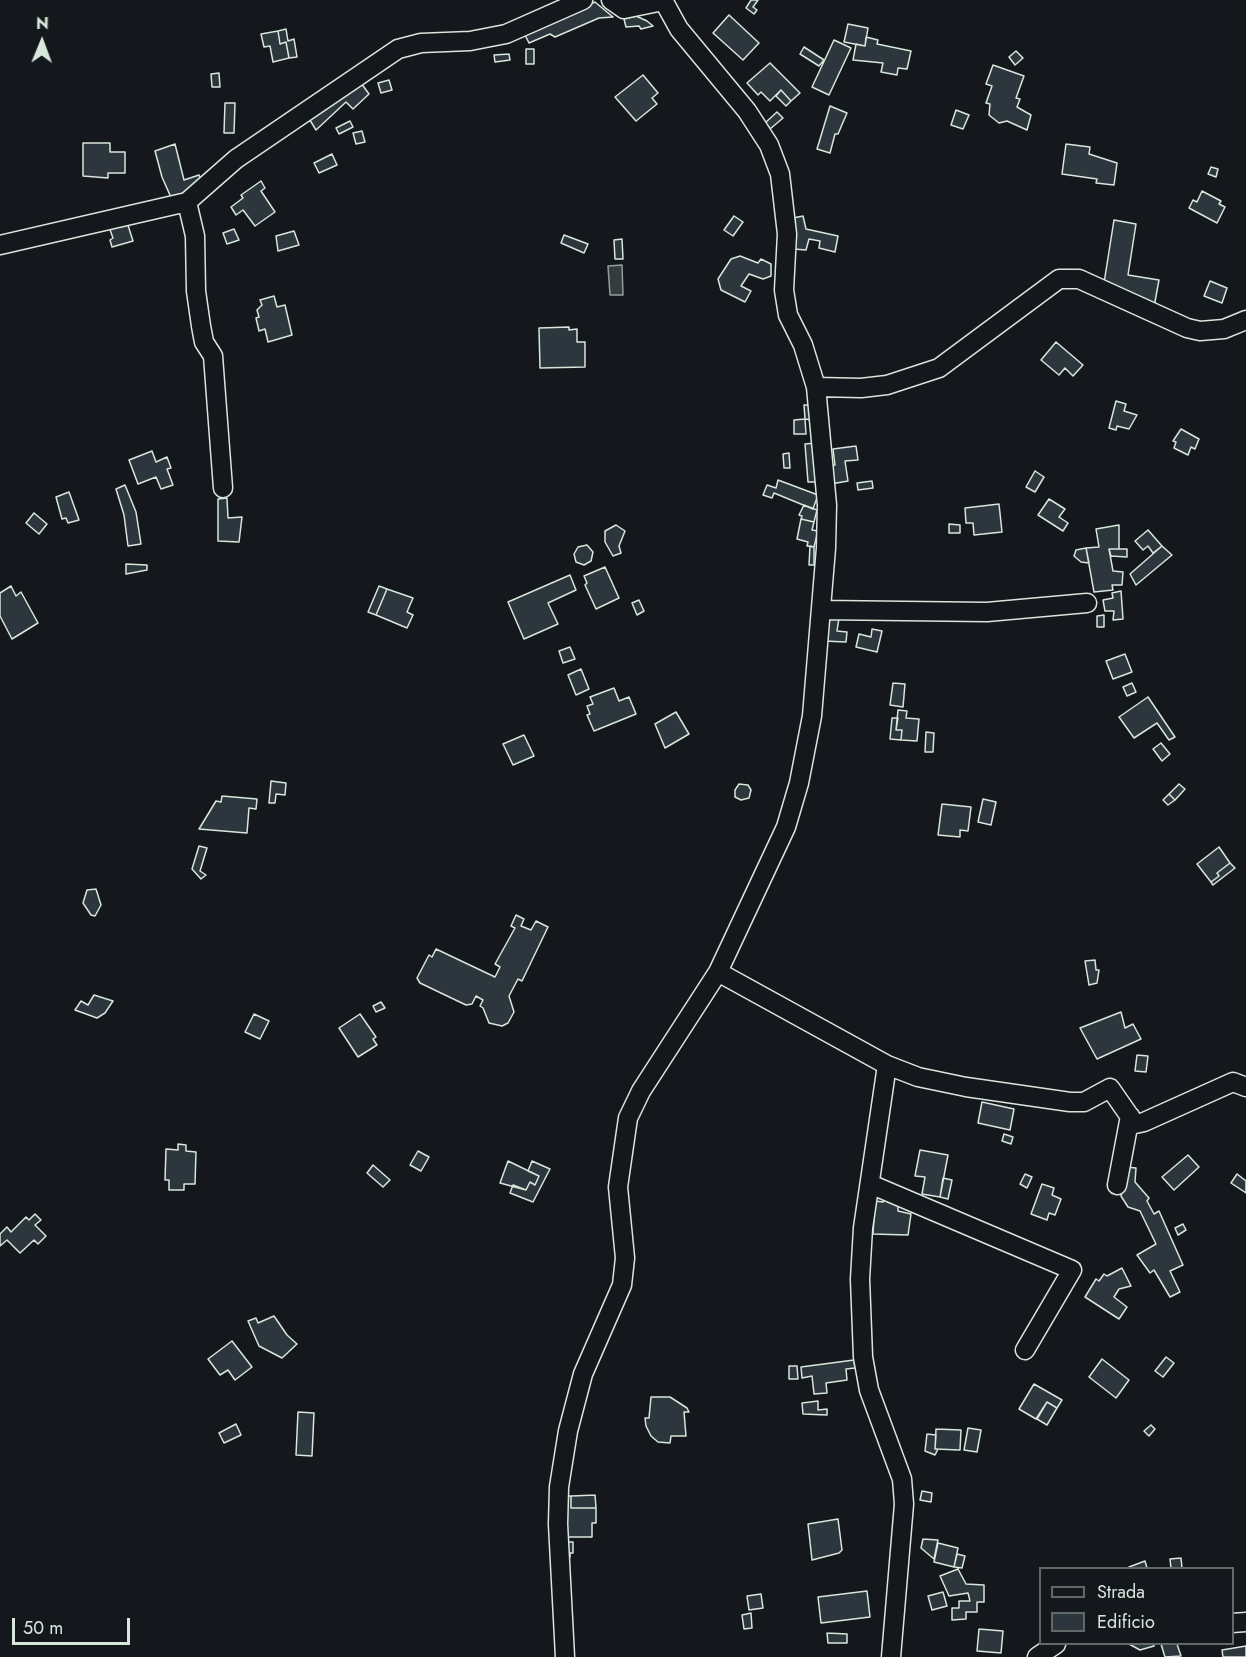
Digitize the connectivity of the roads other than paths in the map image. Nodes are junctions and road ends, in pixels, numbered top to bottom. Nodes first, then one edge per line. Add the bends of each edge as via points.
1 (583, 0) edge
2 (611, 0) edge
3 (663, 1) edge
4 (187, 202) junction
5 (0, 245) edge
6 (1246, 320) edge
7 (816, 387) junction
8 (223, 488) dead end
9 (1087, 603) dead end
10 (821, 610) junction
11 (718, 972) junction
12 (888, 1065) junction
13 (1246, 1087) edge
14 (1130, 1116) junction
15 (870, 1184) junction
16 (1117, 1185) dead end
17 (1025, 1350) dead end
18 (1055, 1645) edge
19 (566, 1657) edge
20 (891, 1657) edge
21 (1037, 1657) edge

1 - 4 street via 506,34 398,49 236,159
2 - 3 street via 624,9
3 - 7 street via 678,29 747,111 769,145 784,198 784,290 788,315 803,345
4 - 5 street
4 - 8 street via 195,236 201,326 204,342 213,356
6 - 7 street via 1224,329 1200,331 1079,279 1059,279 939,368 887,385
7 - 10 street via 827,505
9 - 10 street via 987,612
10 - 11 street via 812,716 799,783 786,827
11 - 12 street
11 - 19 street via 641,1091 628,1118 618,1187 624,1258 622,1285 583,1374 559,1486
12 - 14 street via 918,1077 966,1087 1070,1102 1084,1102 1110,1088
12 - 15 street
13 - 14 street via 1233,1082 1144,1122 1135,1124
14 - 16 street
15 - 17 street via 1072,1270
15 - 20 street via 860,1279 863,1357 869,1390 902,1479 904,1504
18 - 21 street

